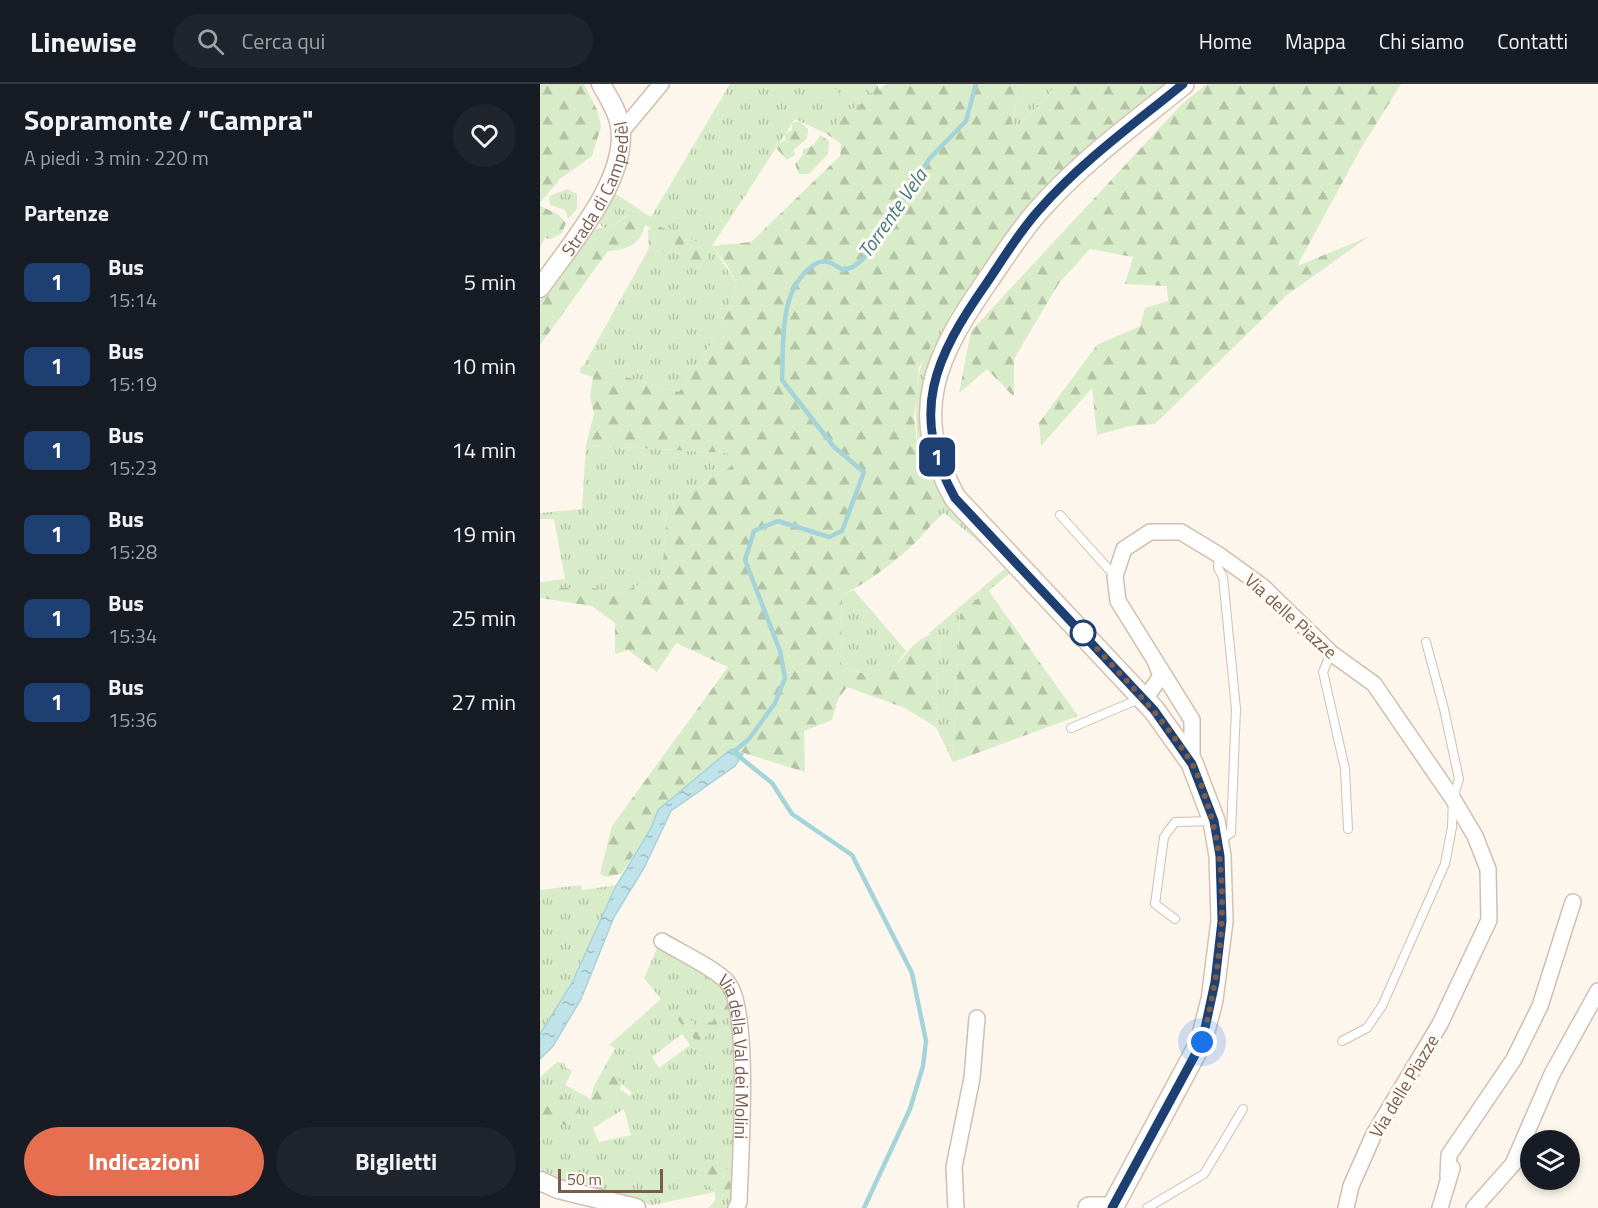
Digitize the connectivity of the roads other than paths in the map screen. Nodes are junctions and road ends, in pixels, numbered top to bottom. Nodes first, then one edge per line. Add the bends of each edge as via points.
1 (602, 84) edge
2 (1183, 84) edge
3 (659, 85) edge
4 (621, 132) junction
5 (540, 288) edge
6 (1060, 515) dead end
7 (1219, 555) junction
8 (1115, 576) junction
9 (1426, 642) dead end
10 (1330, 653) junction
11 (1153, 654) junction
12 (1144, 698) junction
13 (1071, 728) dead end
14 (1192, 764) junction
15 (1453, 799) junction
16 (1348, 829) dead end
17 (1216, 831) junction
18 (1574, 902) dead end
19 (1175, 919) dead end
20 (662, 941) dead end
21 (1598, 991) edge
22 (977, 1018) dead end
23 (1342, 1041) dead end
24 (1504, 1088) dead end
25 (1243, 1109) dead end
26 (1448, 1176) junction
27 (540, 1181) edge
28 (636, 1208) edge
29 (736, 1208) edge
30 (956, 1208) edge
31 (1089, 1208) edge
32 (1104, 1208) edge
33 (1112, 1208) edge
34 (1147, 1208) edge
35 (1346, 1208) edge
36 (1440, 1208) edge
37 (1474, 1208) edge

1 - 4 street, Strada di Campedèl
2 - 12 main road via 1082,166 1038,211 946,344 936,371 932,399 934,448 955,498
3 - 4 street
4 - 5 street, Strada di Campedèl via 615,176
6 - 8 lane
7 - 8 street, Via delle Piazze via 1181,532 1150,532 1124,549
7 - 10 street, Via delle Piazze via 1262,586
7 - 17 lane via 1236,709 1231,833
8 - 11 street via 1118,601
9 - 15 lane via 1459,779
10 - 15 street, Via delle Piazze via 1374,684
10 - 16 lane via 1323,672 1345,769
11 - 12 street via 1161,676
11 - 14 street via 1192,720
12 - 13 lane
12 - 14 main road
14 - 17 main road
15 - 23 lane via 1445,864 1393,984 1367,1028
15 - 35 street, Via delle Piazze via 1475,836 1488,870 1488,920 1440,1024 1374,1134 1351,1186
17 - 19 lane via 1175,822 1164,837 1155,904
17 - 33 main road via 1222,921 1215,982 1202,1042
18 - 26 street via 1540,1006 1514,1059 1449,1155
20 - 29 street, Via della Val dei Molini via 725,979 733,991 741,1061
21 - 37 street via 1552,1074 1513,1164
22 - 30 street via 972,1078 954,1167
24 - 26 street
25 - 34 lane via 1204,1174
26 - 36 street
27 - 28 street
31 - 32 main road

